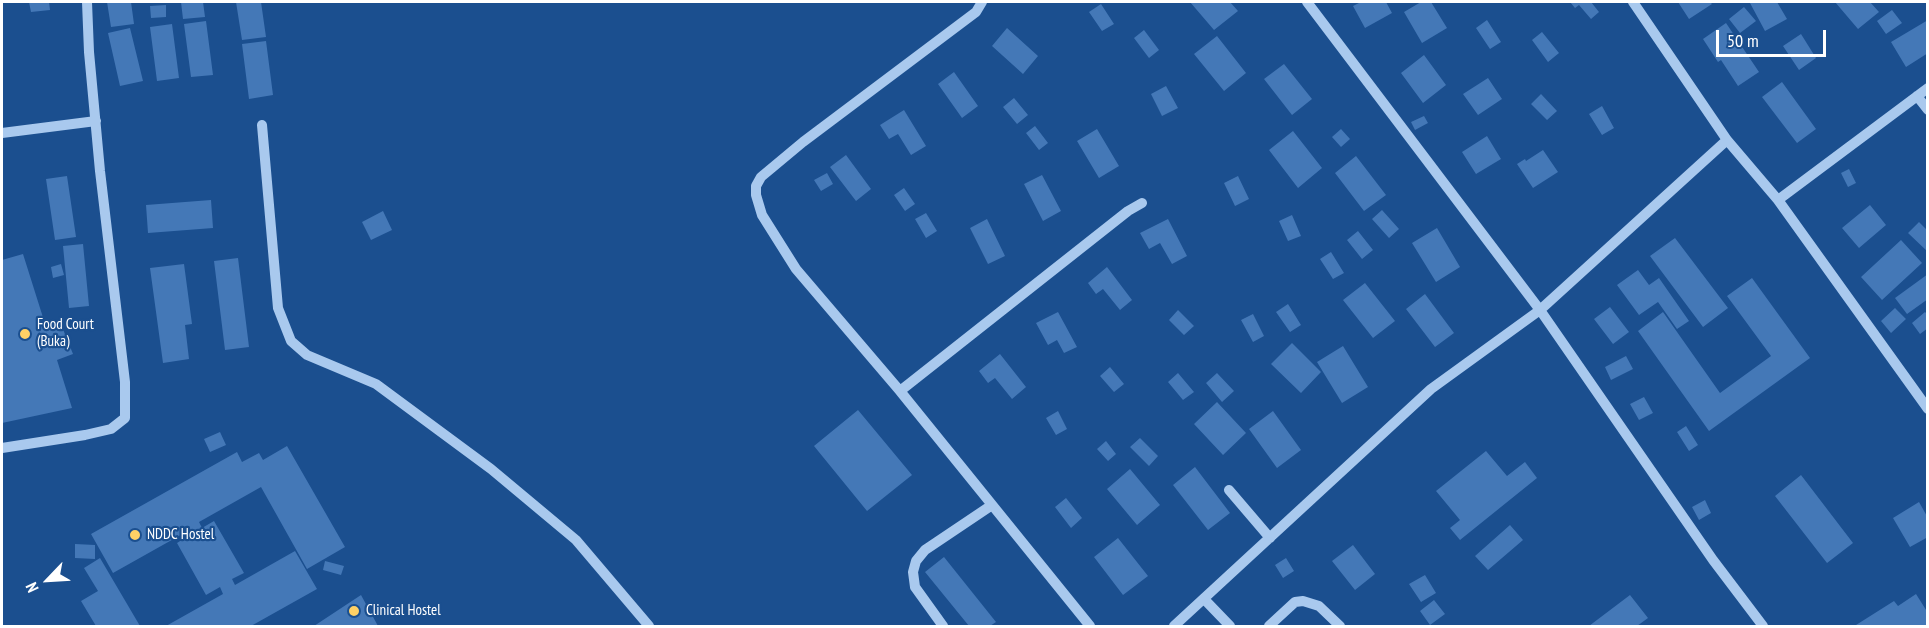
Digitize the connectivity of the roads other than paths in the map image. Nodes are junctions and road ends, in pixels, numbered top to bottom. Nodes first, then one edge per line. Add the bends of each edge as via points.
1 (87, 2) edge
2 (982, 2) edge
3 (1306, 2) edge
4 (1633, 2) edge
5 (1928, 88) edge
6 (1917, 96) junction
7 (1928, 110) edge
8 (96, 121) junction
9 (262, 125) dead end
10 (2, 133) edge
11 (1727, 140) junction
12 (1778, 200) junction
13 (1142, 204) dead end
14 (1540, 310) junction
15 (900, 391) junction
16 (1928, 409) edge
17 (2, 448) edge
18 (1229, 490) dead end
19 (992, 505) junction
20 (1270, 538) junction
21 (1203, 599) junction
22 (1187, 622) edge
23 (649, 627) edge
24 (943, 627) edge
25 (1090, 627) edge
26 (1174, 627) edge
27 (1230, 627) edge
28 (1269, 627) edge
29 (1340, 627) edge
30 (1763, 627) edge

1 - 8 street
2 - 15 street via 976,12 803,142 761,177 756,186 762,215 796,269
3 - 14 street
4 - 11 street
5 - 6 street
6 - 7 street
6 - 12 street
8 - 10 street
8 - 17 street via 125,382 125,418 111,429
9 - 23 street via 278,308 291,341 306,355 376,384 491,469 576,540
11 - 12 street
11 - 14 street
12 - 16 street
13 - 15 street via 1128,211
14 - 20 street via 1431,389
14 - 30 street
15 - 19 street
18 - 20 street
19 - 24 street via 925,550 916,561 915,587
19 - 25 street
20 - 21 street
21 - 22 street
21 - 27 street
22 - 26 street
28 - 29 street via 1295,602 1303,601 1319,606

